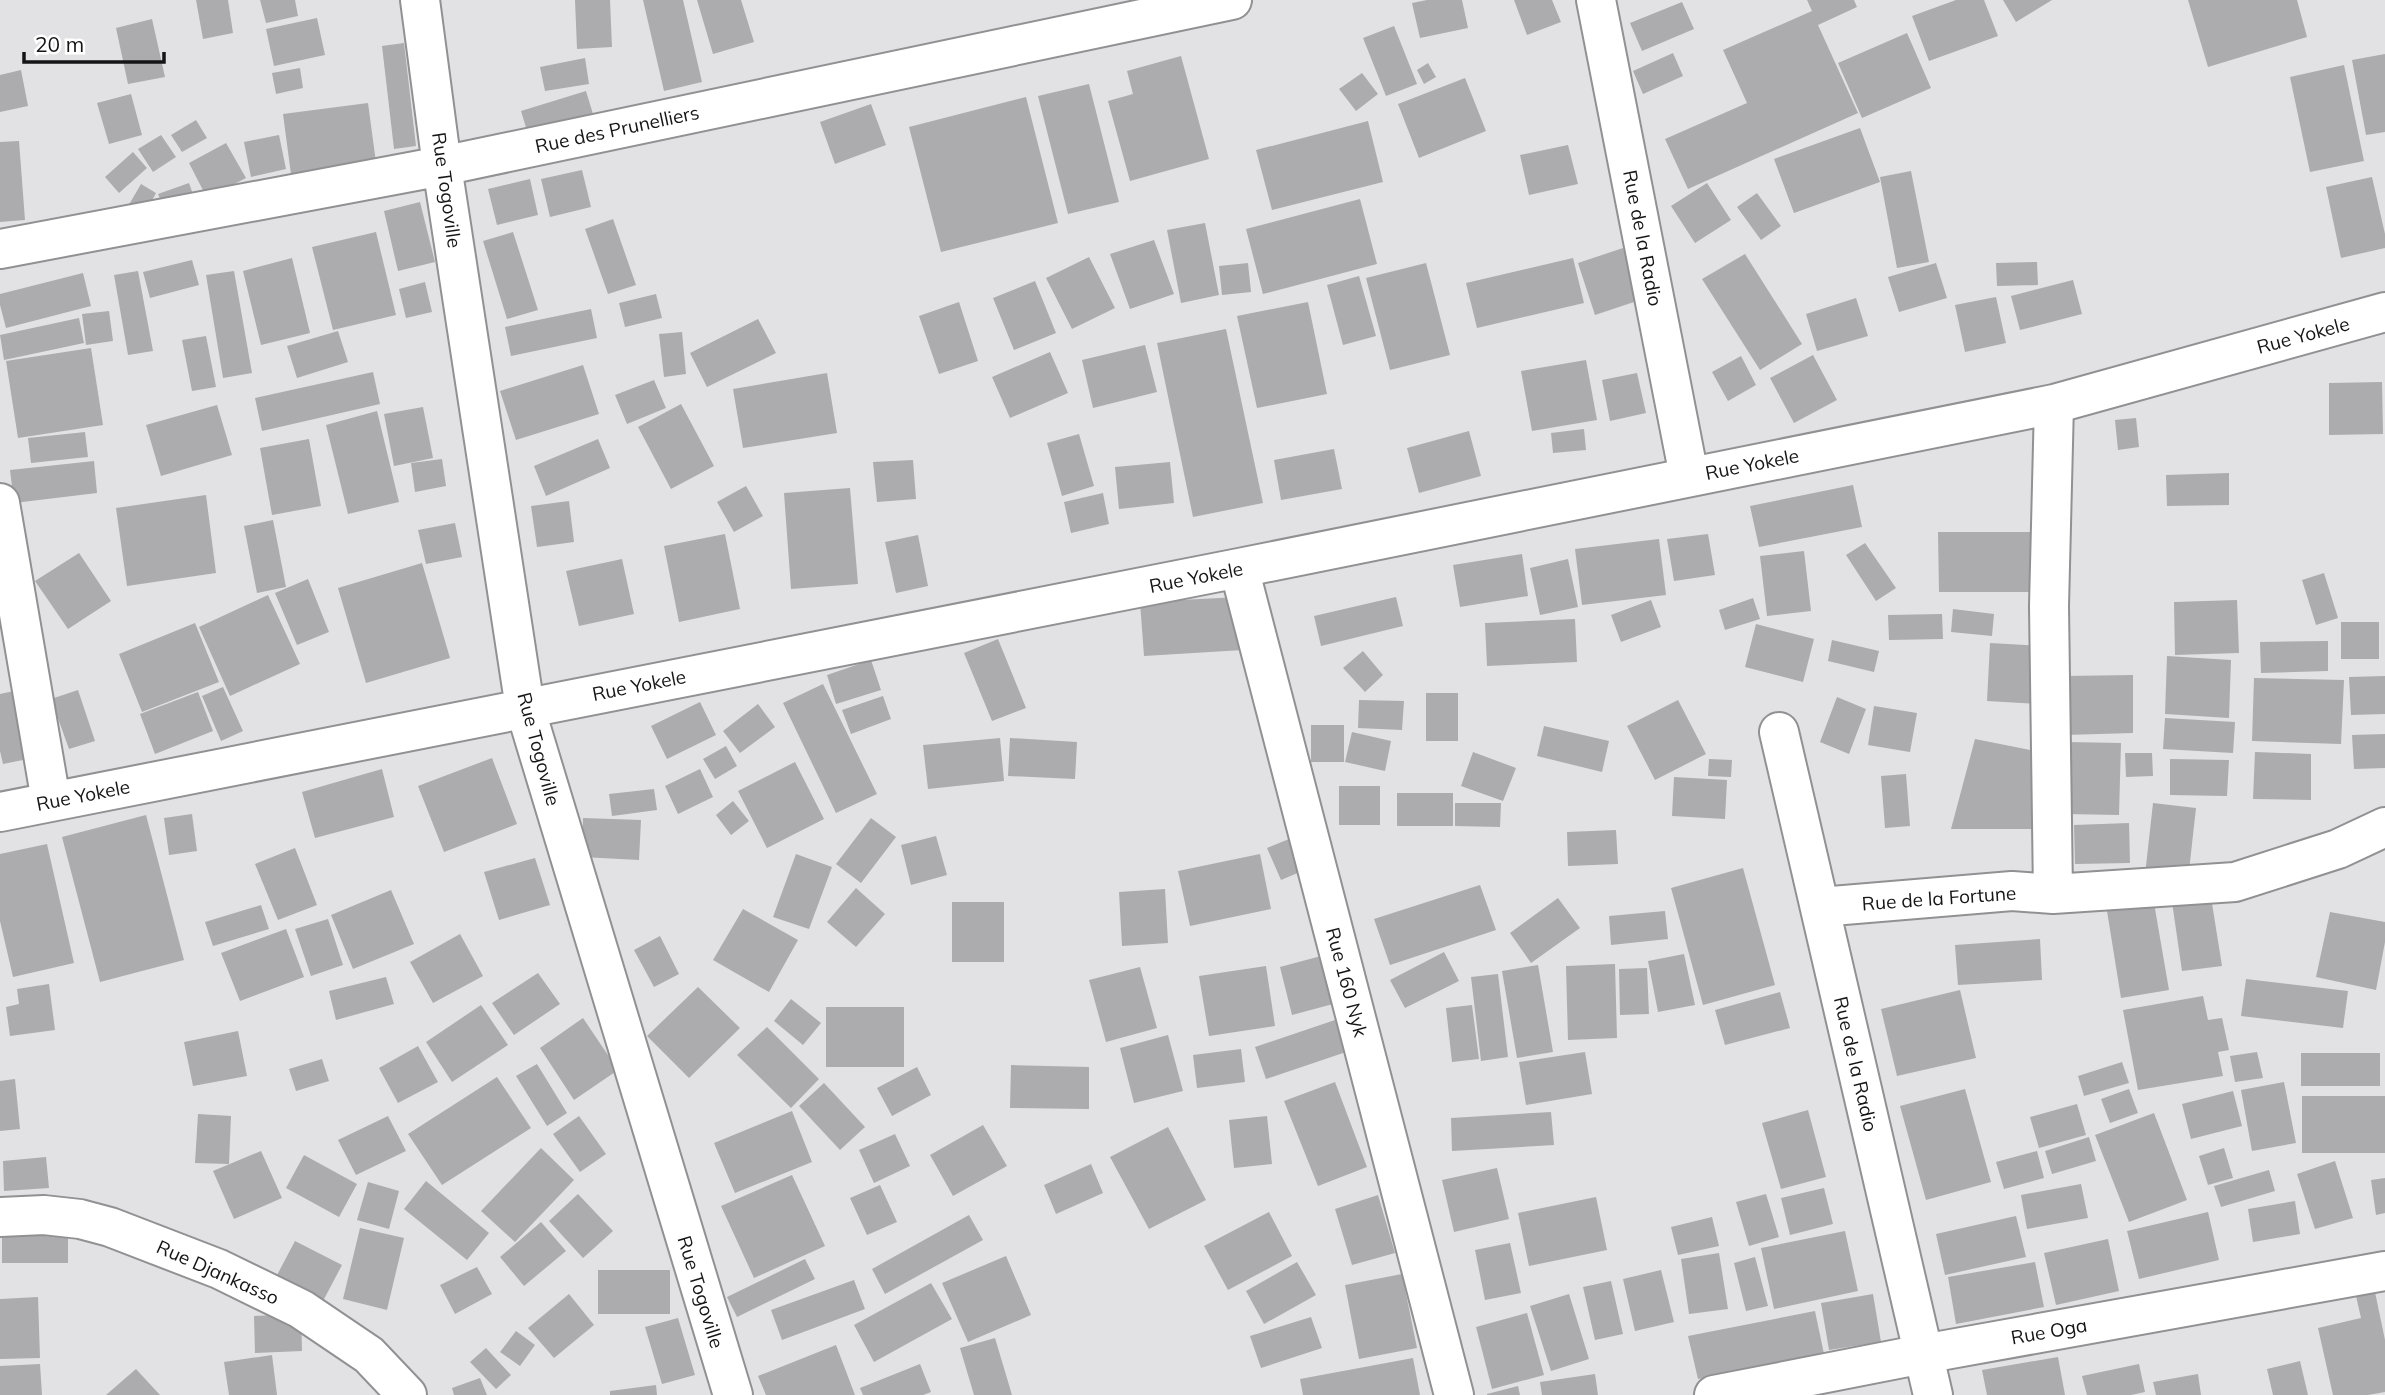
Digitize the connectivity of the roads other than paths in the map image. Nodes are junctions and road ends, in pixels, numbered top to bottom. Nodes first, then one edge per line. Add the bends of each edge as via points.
1 (420, 0) edge
2 (1232, 0) edge
3 (1596, 0) edge
4 (442, 166) junction
5 (0, 249) edge
6 (2385, 312) edge
7 (2054, 404) junction
8 (1689, 476) junction
9 (0, 503) edge
10 (1239, 568) junction
11 (525, 708) junction
12 (1779, 732) dead end
13 (51, 801) junction
14 (0, 812) edge
15 (2385, 827) edge
16 (2053, 894) junction
17 (1820, 907) junction
18 (0, 1217) edge
19 (2385, 1271) edge
20 (1923, 1354) junction
21 (407, 1395) edge
22 (733, 1395) edge
23 (1454, 1395) edge
24 (1714, 1395) edge
25 (1933, 1395) edge

1 - 4 street, Rue Togoville
2 - 4 street, Rue des Prunelliers
3 - 8 street, Rue de la Radio
4 - 5 street, Rue des Prunelliers
4 - 11 street, Rue Togoville
6 - 7 street, Rue Yokele
7 - 8 street, Rue Yokele
7 - 16 street via 2049,606
8 - 10 street, Rue Yokele
9 - 13 street
10 - 11 street, Rue Yokele
10 - 23 street, Rue 160 Nyk
11 - 13 street, Rue Yokele
11 - 22 street, Rue Togoville
12 - 17 street, Rue de la Radio
13 - 14 street, Rue Yokele
15 - 16 street, Rue de la Fortune via 2338,849 2235,882
16 - 17 street, Rue de la Fortune via 2012,891
17 - 20 street, Rue de la Radio
18 - 21 street, Rue Djankasso via 80,1219 219,1269 301,1309 369,1355
19 - 20 street, Rue Oga
20 - 24 street, Rue Oga
20 - 25 street, Rue de la Radio

